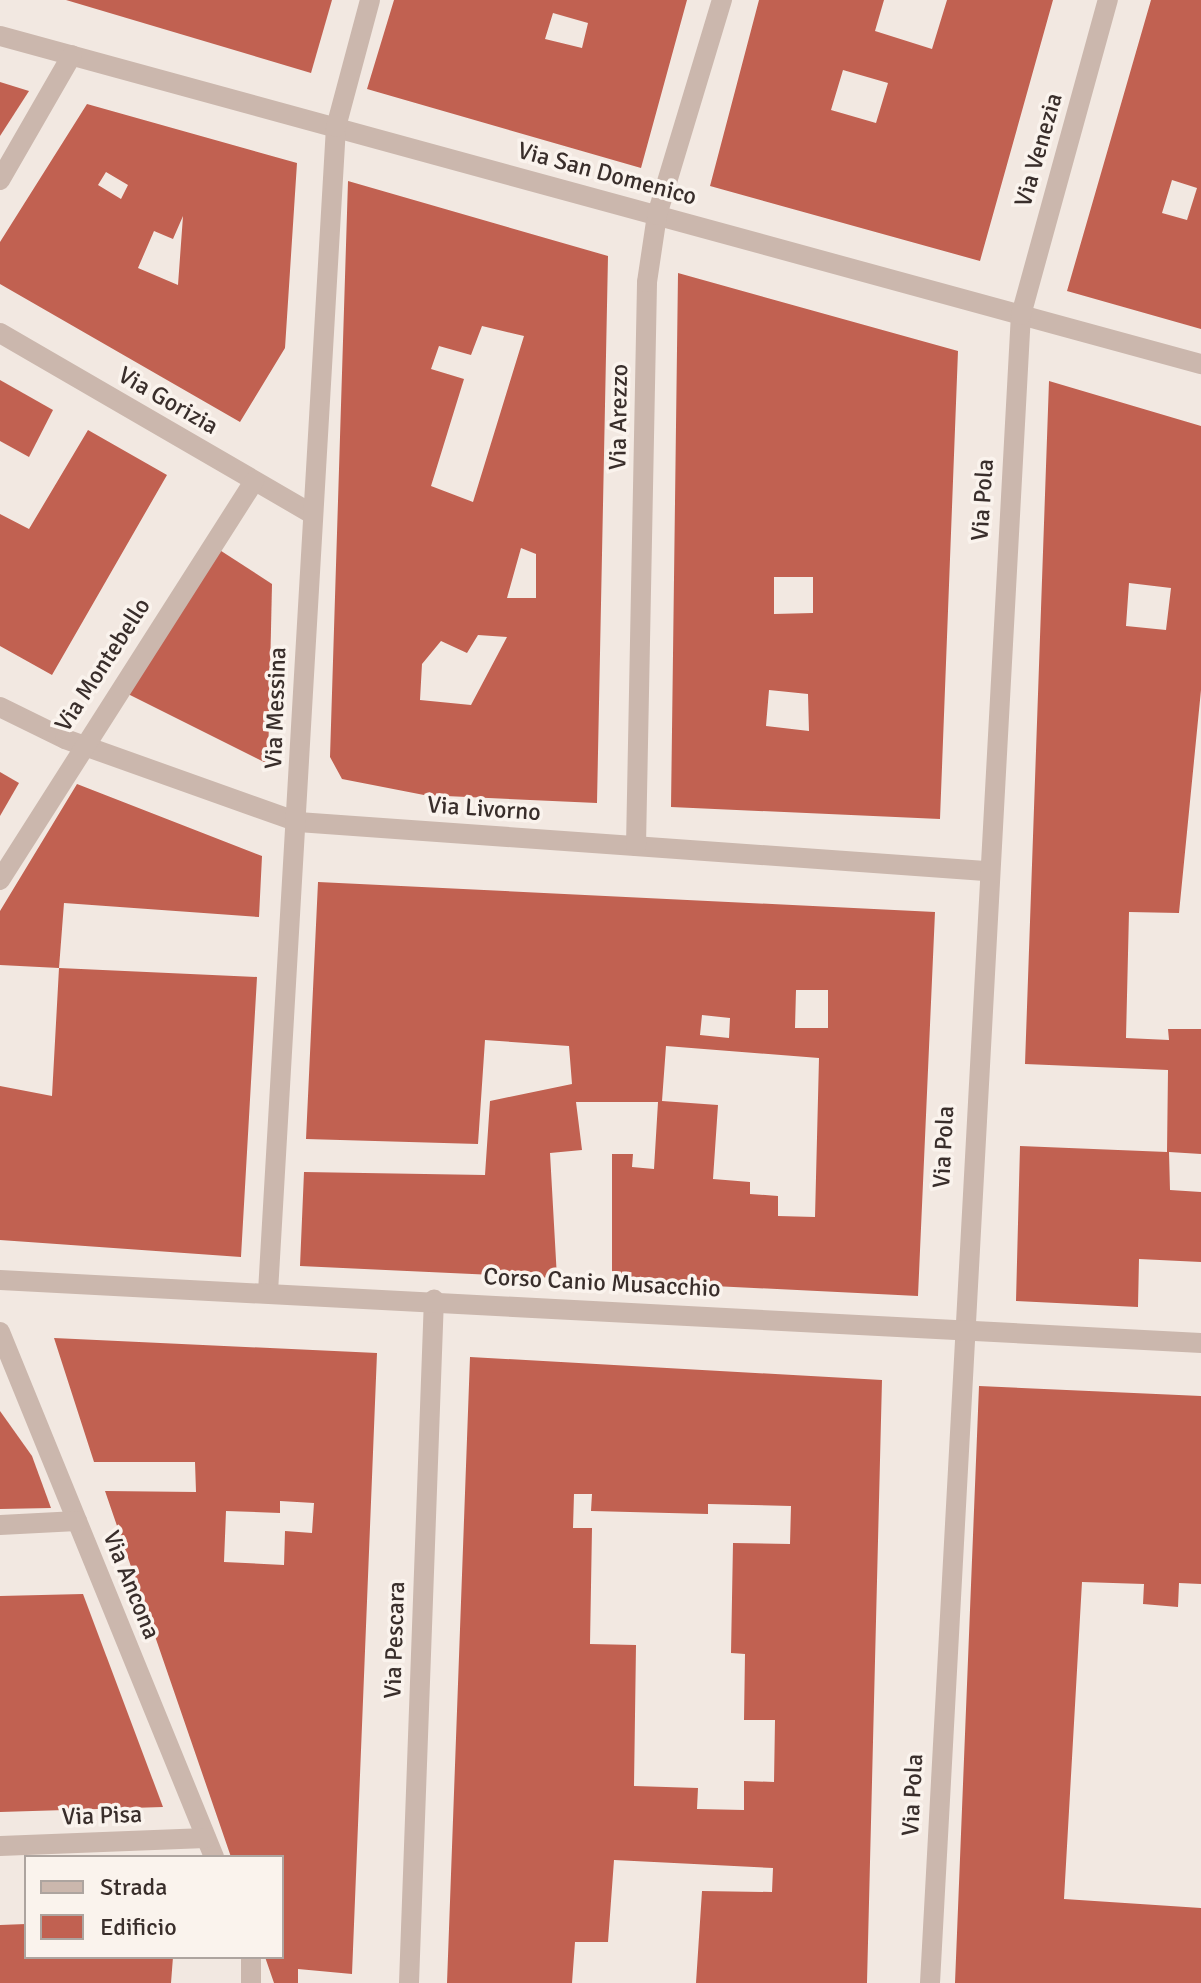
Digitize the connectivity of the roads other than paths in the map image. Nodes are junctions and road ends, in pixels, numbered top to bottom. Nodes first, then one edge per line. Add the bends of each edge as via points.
1 (370, 0) edge
2 (722, 0) edge
3 (1108, 0) edge
4 (0, 36) edge
5 (72, 55) junction
6 (336, 127) junction
7 (0, 180) edge
8 (657, 215) junction
9 (1021, 315) junction
10 (0, 333) edge
11 (1201, 364) edge
12 (254, 481) junction
13 (309, 512) junction
14 (0, 707) edge
15 (83, 745) junction
16 (298, 822) junction
17 (636, 846) junction
18 (985, 871) junction
19 (0, 880) edge
20 (0, 1280) edge
21 (268, 1292) junction
22 (434, 1299) junction
23 (961, 1331) junction
24 (0, 1332) edge
25 (1201, 1343) edge
26 (77, 1521) junction
27 (0, 1525) edge
28 (0, 1846) edge
29 (210, 1847) edge
30 (251, 1959) edge
31 (251, 1983) edge
32 (409, 1983) edge
33 (930, 1983) edge

1 - 6 street, Via Messina
2 - 8 street, Via Arezzo
3 - 9 street, Via Venezia
4 - 5 street, Via San Domenico
5 - 6 street, Via San Domenico
5 - 7 street
6 - 8 street, Via San Domenico
6 - 13 street, Via Messina
8 - 9 street, Via San Domenico
8 - 17 street, Via Arezzo via 647,282
9 - 11 street, Via San Domenico
9 - 18 street, Via Pola
10 - 12 street, Via Gorizia
12 - 13 street, Via Gorizia
12 - 15 street, Via Montebello
13 - 16 street, Via Messina
14 - 15 street, Via Livorno
15 - 16 street, Via Livorno
15 - 19 street, Via Montebello
16 - 17 street, Via Livorno
16 - 21 street, Via Messina
17 - 18 street, Via Livorno
18 - 23 street, Via Pola
20 - 21 street, Corso Canio Musacchio
21 - 22 street, Corso Canio Musacchio
22 - 23 street, Corso Canio Musacchio
22 - 32 street, Via Pescara
23 - 25 street, Corso Canio Musacchio
23 - 33 street, Via Pola
24 - 26 street, Via Ancona
26 - 27 street
26 - 29 street, Via Ancona
28 - 29 street, Via Pisa
30 - 31 street

